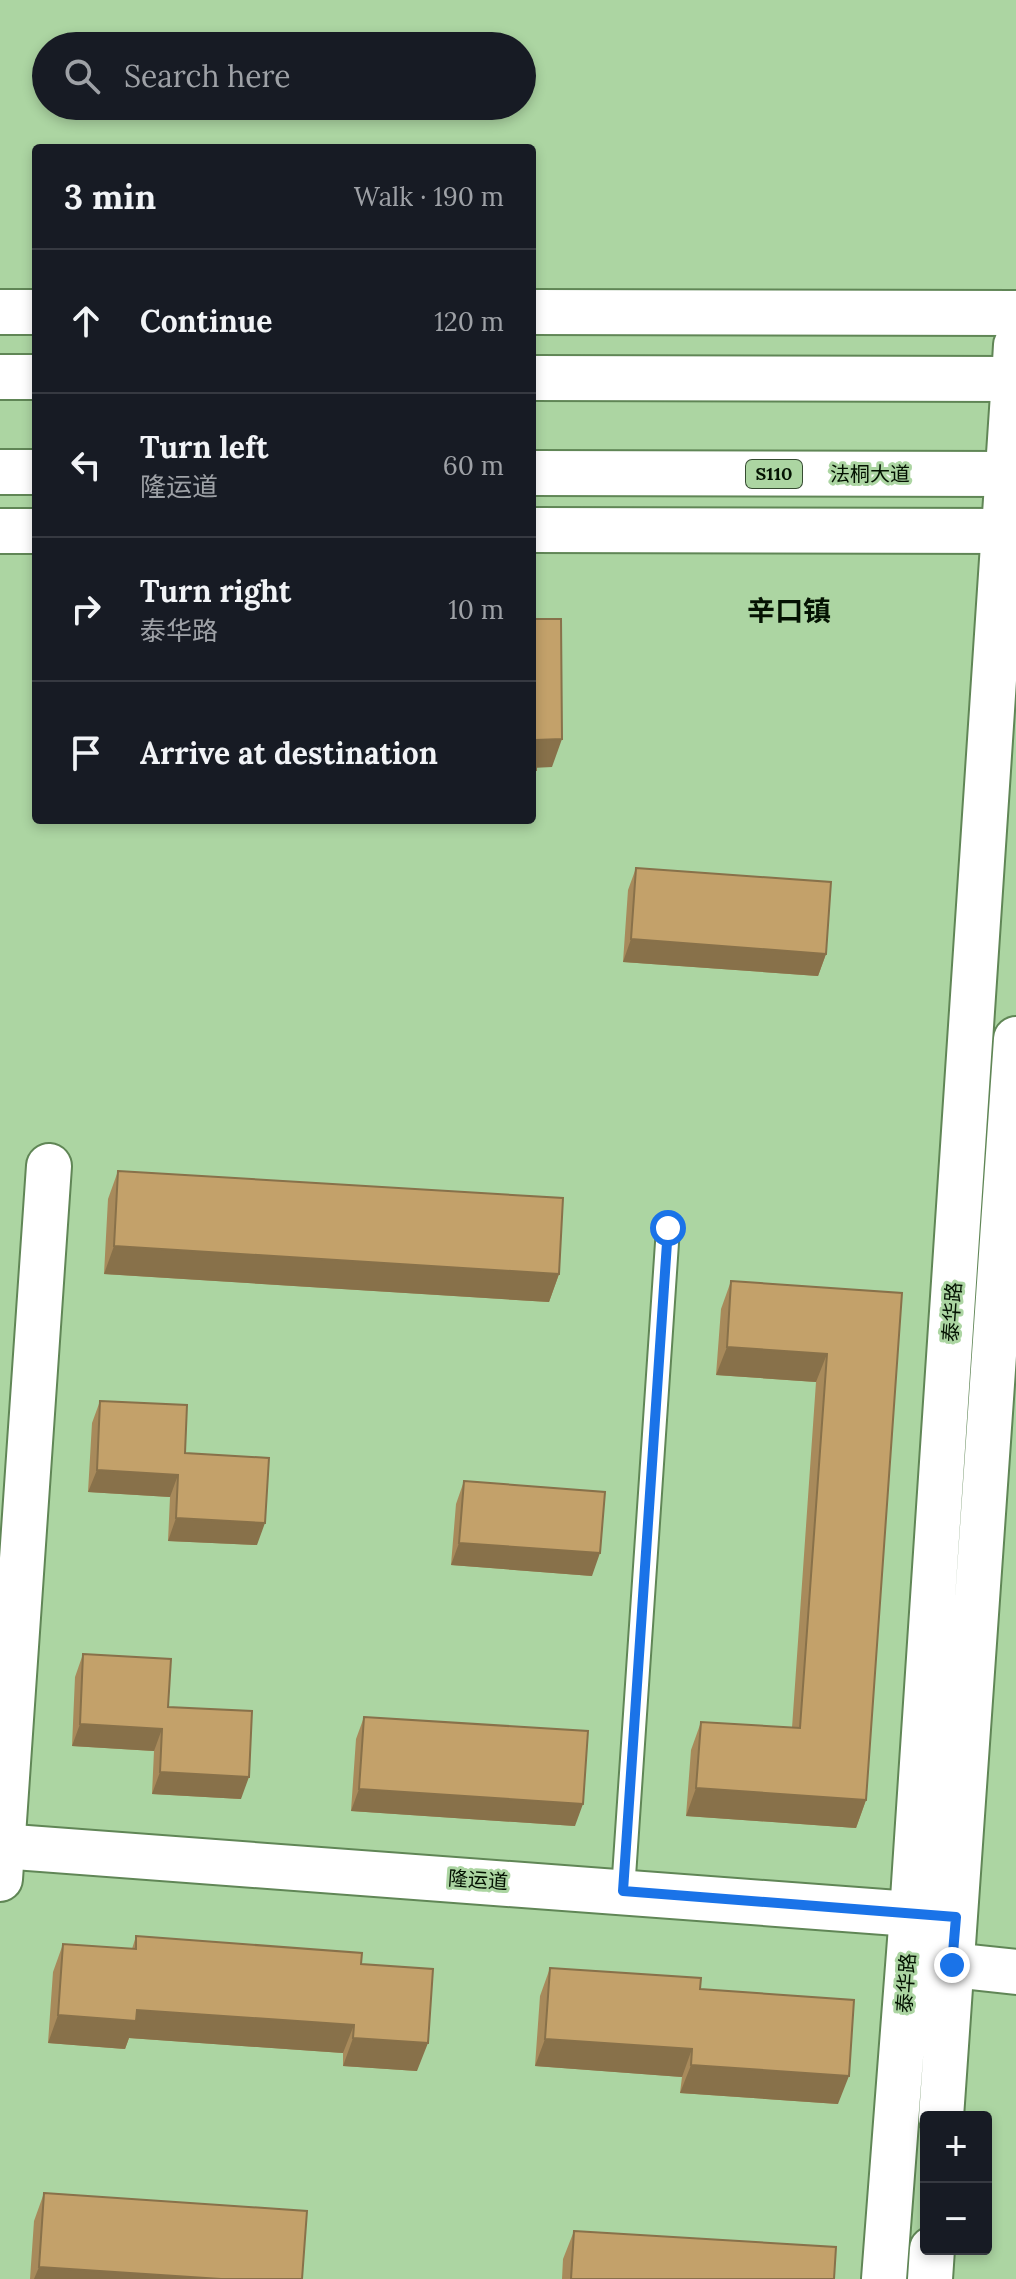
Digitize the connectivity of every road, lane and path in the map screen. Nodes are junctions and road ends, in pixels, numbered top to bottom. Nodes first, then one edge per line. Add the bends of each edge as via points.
1 (0, 312) edge
2 (32, 312) edge
3 (536, 312) edge
4 (1016, 313) edge
5 (1015, 368) edge
6 (0, 377) edge
7 (32, 377) edge
8 (536, 378) edge
9 (0, 472) edge
10 (32, 472) edge
11 (536, 473) edge
12 (1012, 474) edge
13 (536, 530) edge
14 (0, 531) edge
15 (32, 531) edge
16 (1010, 531) edge
17 (1016, 1039) edge
18 (49, 1166) dead end
19 (668, 1228) dead end
20 (1, 1857) edge
21 (623, 1891) junction
22 (912, 1914) junction
23 (956, 1917) junction
24 (952, 1965) junction
25 (1016, 1972) edge
26 (941, 2111) edge
27 (932, 2255) edge
28 (884, 2279) edge
29 (930, 2279) edge

1 - 2 main road
3 - 4 main road
5 - 8 main road
5 - 12 main road, 泰华路
6 - 7 main road
9 - 10 main road
11 - 12 main road, 法桐大道 / S110
12 - 16 main road, 泰华路
13 - 16 main road
14 - 15 main road
16 - 22 main road, 泰华路
17 - 23 main road
18 - 20 main road
19 - 21 lane
20 - 21 main road, 隆运道
21 - 22 main road, 隆运道
22 - 23 main road, 隆运道
22 - 28 main road, 泰华路
23 - 24 main road
24 - 25 main road
24 - 26 main road
27 - 29 main road

